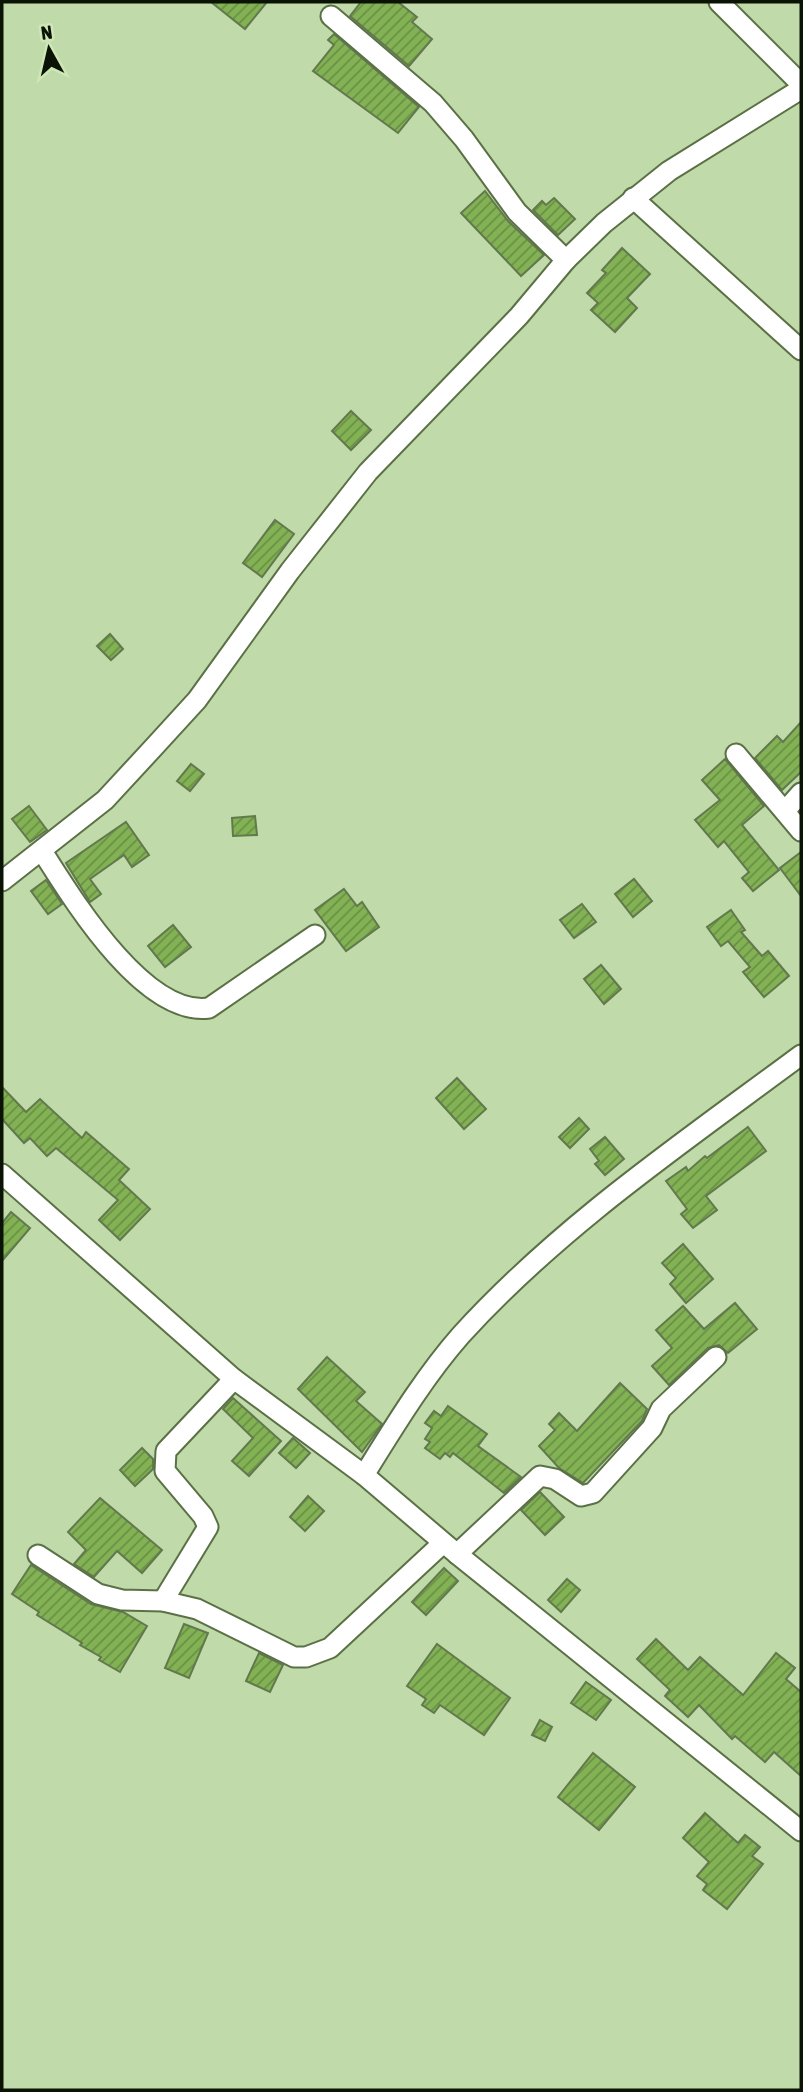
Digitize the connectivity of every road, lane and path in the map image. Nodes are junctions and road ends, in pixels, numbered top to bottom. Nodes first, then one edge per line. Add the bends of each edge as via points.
1 (719, 2) edge
2 (331, 16) dead end
3 (801, 86) edge
4 (633, 198) junction
5 (566, 260) junction
6 (801, 350) edge
7 (736, 754) dead end
8 (801, 793) edge
9 (785, 811) junction
10 (801, 831) edge
11 (42, 851) junction
12 (2, 881) edge
13 (315, 935) dead end
14 (801, 1055) edge
15 (2, 1174) edge
16 (716, 1357) dead end
17 (234, 1379) junction
18 (364, 1475) junction
19 (450, 1548) junction
20 (38, 1555) dead end
21 (163, 1601) junction
22 (801, 1831) edge

1 - 3 street
2 - 5 street via 433,103 517,212
3 - 4 street
4 - 5 street
4 - 6 street
5 - 11 street via 519,316 368,472 188,709 105,800
7 - 9 street
8 - 9 street
9 - 10 street
11 - 12 street
11 - 13 street via 123,964 148,985 189,1006 209,1008
14 - 18 street via 533,1261 460,1337 401,1415
15 - 17 street
16 - 19 street via 664,1405 652,1428 593,1493 580,1496 555,1479 540,1476
17 - 18 street
17 - 21 street via 166,1451 165,1471 208,1527
18 - 19 street
19 - 21 street via 330,1648 306,1657 282,1653 197,1609
19 - 22 street
20 - 21 street via 98,1594

